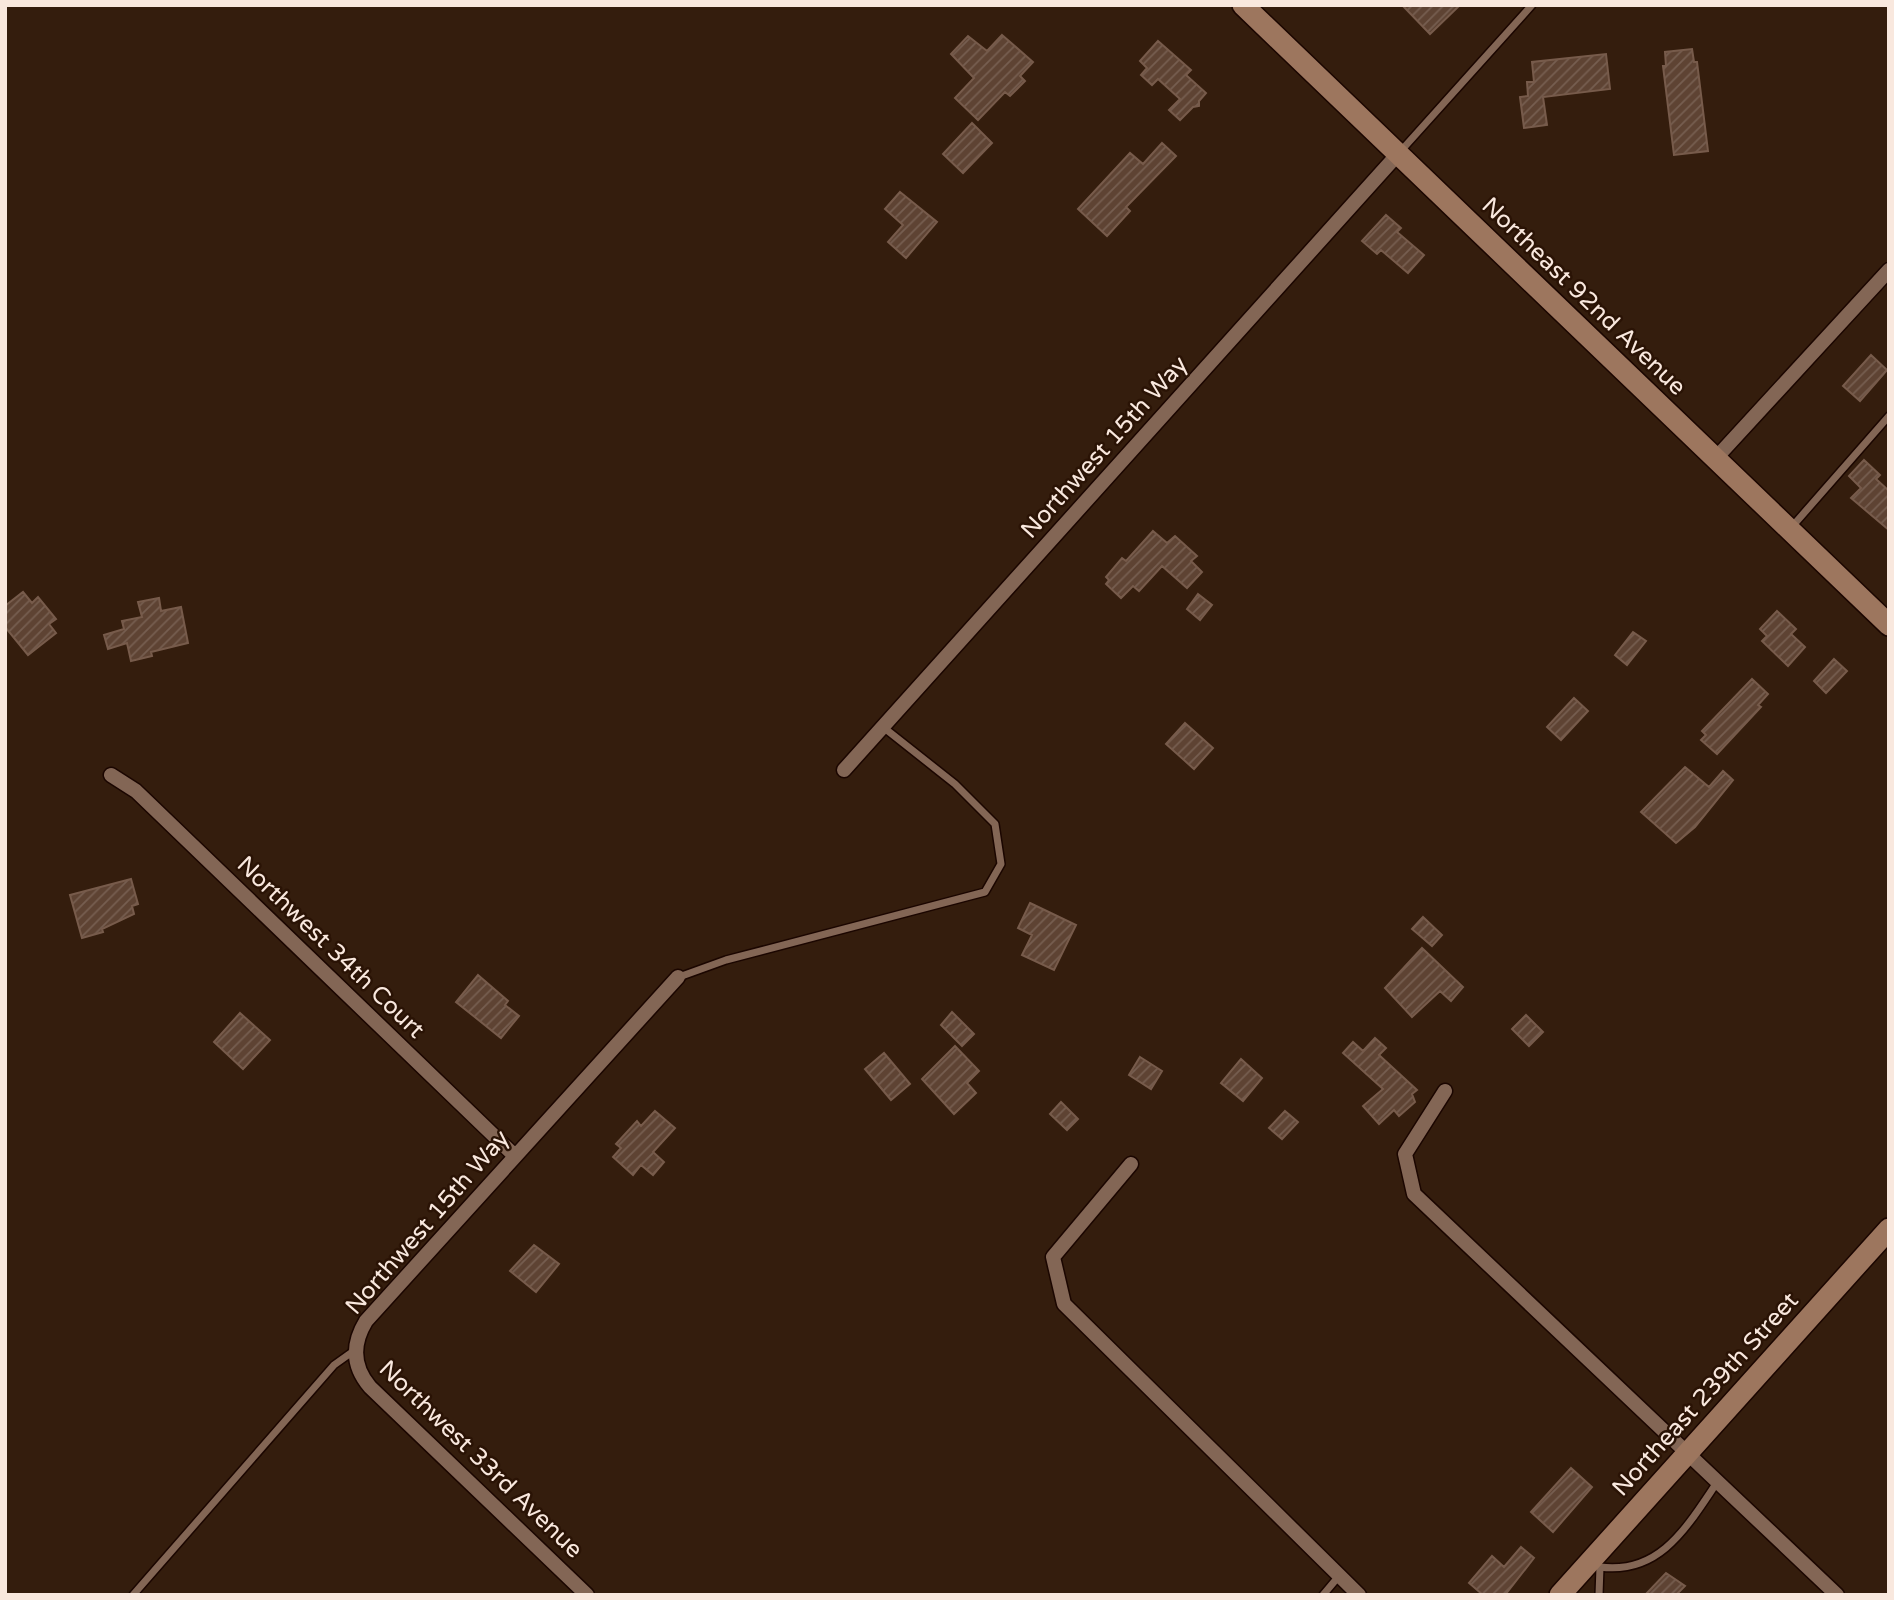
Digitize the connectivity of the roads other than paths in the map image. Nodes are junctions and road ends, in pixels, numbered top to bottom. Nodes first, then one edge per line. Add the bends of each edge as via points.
1 (1243, 5) edge
2 (1532, 5) edge
3 (1398, 153) junction
4 (1889, 270) edge
5 (1889, 416) edge
6 (1716, 458) junction
7 (1790, 530) junction
8 (1889, 625) edge
9 (883, 727) junction
10 (844, 770) dead end
11 (111, 775) dead end
12 (678, 977) joint
13 (1446, 1091) dead end
14 (515, 1156) junction
15 (1131, 1164) dead end
16 (1889, 1229) edge
17 (355, 1350) junction
18 (1689, 1452) junction
19 (1718, 1480) junction
20 (1596, 1563) junction
21 (1339, 1576) junction
22 (133, 1595) edge
23 (587, 1595) edge
24 (1323, 1595) edge
25 (1359, 1595) edge
26 (1560, 1595) edge
27 (1599, 1595) edge
28 (1837, 1595) edge

1 - 3 street, Northeast 92nd Avenue
2 - 3 lane
3 - 6 street, Northeast 92nd Avenue
3 - 9 street, Northwest 15th Way
4 - 6 street
5 - 7 lane
6 - 7 street, Northeast 92nd Avenue
7 - 8 street, Northeast 92nd Avenue
9 - 10 street, Northwest 15th Way
9 - 12 lane via 955,784 995,824 1001,864 985,891
11 - 14 street, Northwest 34th Court via 136,791
12 - 14 street, Northwest 15th Way
13 - 18 street via 1405,1154 1414,1194
14 - 17 street, Northwest 15th Way via 366,1321
15 - 21 street via 1053,1257 1064,1304
16 - 18 street, Northeast 239th Street
17 - 22 lane, Northwest 15th Way via 334,1365
17 - 23 street, Northwest 33rd Avenue via 359,1370 370,1387
18 - 19 street
18 - 20 street, Northeast 239th Street
19 - 20 lane via 1678,1539 1656,1558 1616,1569
19 - 28 street
20 - 26 street, Northeast 239th Street
20 - 27 lane
21 - 24 lane
21 - 25 street

